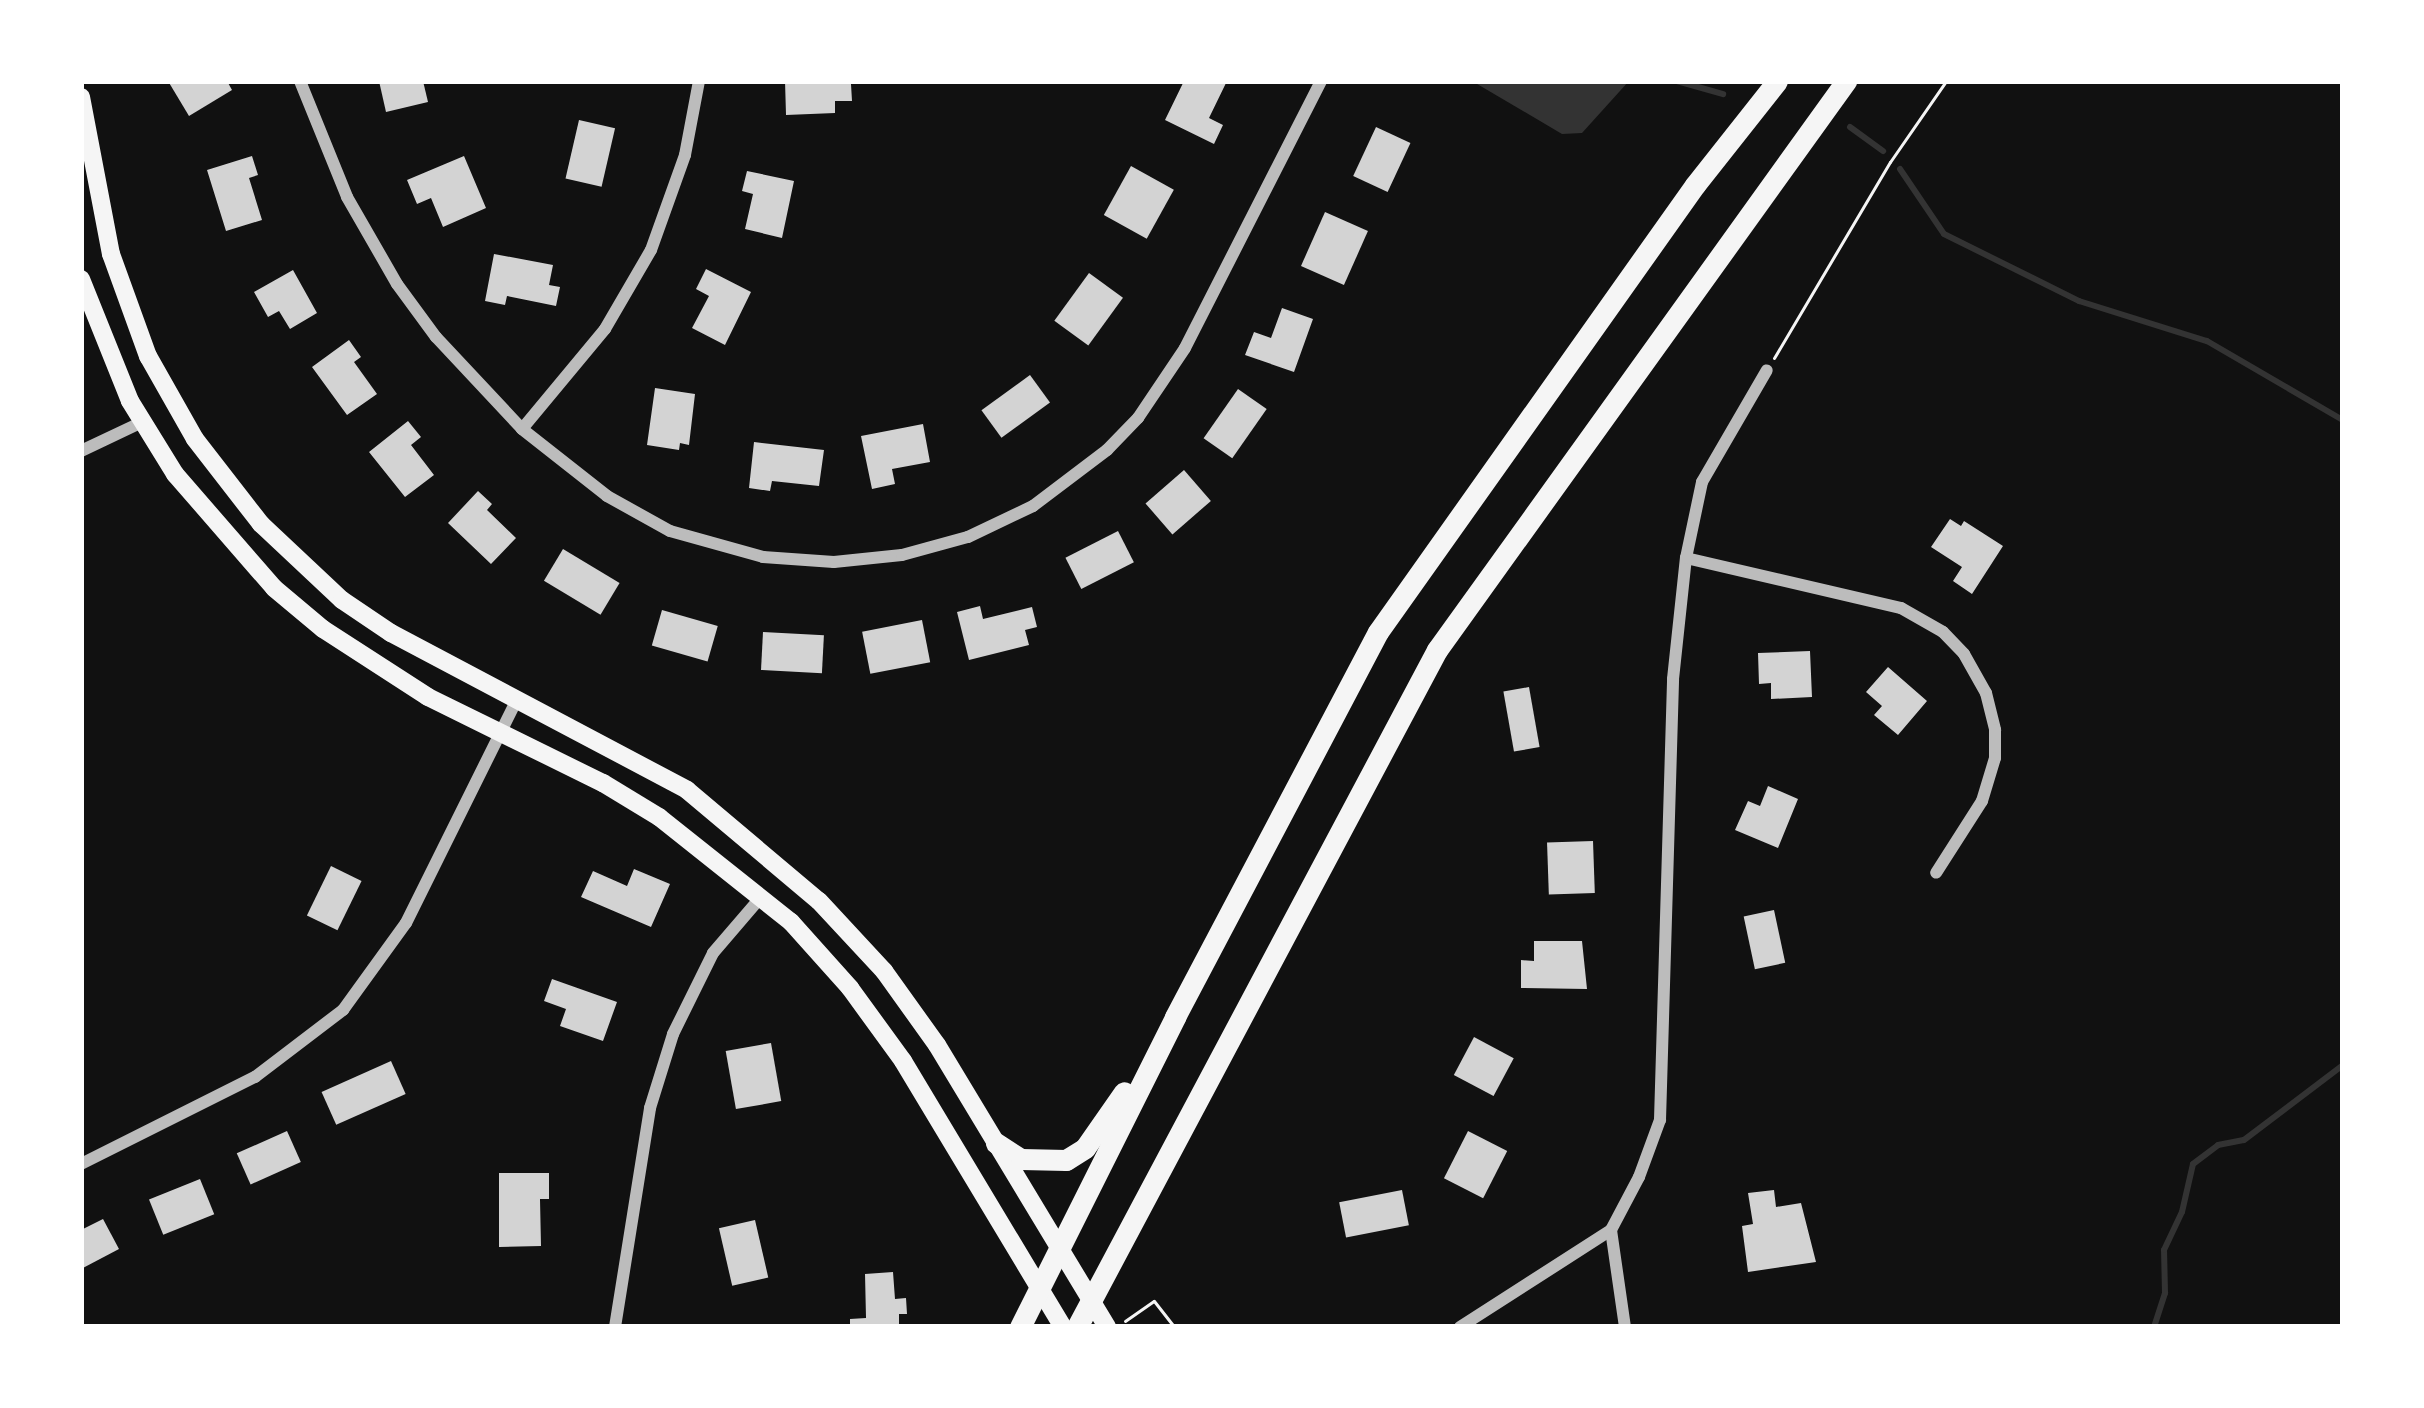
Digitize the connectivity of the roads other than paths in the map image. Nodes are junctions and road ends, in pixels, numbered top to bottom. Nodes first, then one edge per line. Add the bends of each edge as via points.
1 (300, 81) edge
2 (699, 81) edge
3 (1321, 81) edge
4 (1777, 81) edge
5 (1846, 81) edge
6 (81, 97) edge
7 (81, 279) edge
8 (1767, 370) road end
9 (142, 422) junction
10 (522, 429) junction
11 (81, 452) edge
12 (1686, 558) junction
13 (516, 701) junction
14 (500, 734) junction
15 (1936, 873) dead end
16 (760, 897) junction
17 (1175, 1017) junction
18 (996, 1143) junction
19 (81, 1164) edge
20 (1611, 1230) junction
21 (1059, 1248) junction
22 (1040, 1288) junction
23 (1091, 1300) junction
24 (615, 1327) edge
25 (673, 1327) edge
26 (716, 1327) edge
27 (1020, 1327) edge
28 (1064, 1327) edge
29 (1077, 1327) edge
30 (1107, 1327) edge
31 (1460, 1327) edge
32 (1624, 1327) edge

1 - 10 street via 346,197 397,284
2 - 10 street via 686,155 651,250 605,329
3 - 10 street via 1166,380 1107,450 1003,522 868,560 733,551 639,516
4 - 17 highway via 1695,184 1378,632
5 - 23 highway via 1436,650
6 - 13 main road via 131,316 195,440 261,524 342,600
7 - 9 main road
8 - 12 street via 1702,482
9 - 11 street
9 - 14 main road via 175,474 274,588 373,663
12 - 15 street via 1901,608 1964,654 1993,718 1995,758 1982,801
12 - 20 street via 1673,679 1660,1120
13 - 14 street
13 - 18 main road via 687,790 819,901 884,971
14 - 16 main road via 659,817
14 - 19 street via 406,922 343,1010 256,1077
16 - 22 main road via 850,988 903,1061
16 - 24 street via 713,953 673,1034 650,1108
17 - 18 highway via 1085,1148 1043,1162
17 - 21 highway
18 - 21 main road
20 - 31 street
20 - 32 street
21 - 22 highway
21 - 23 main road
22 - 27 highway
22 - 28 main road
23 - 29 highway
23 - 30 main road
25 - 26 lane

